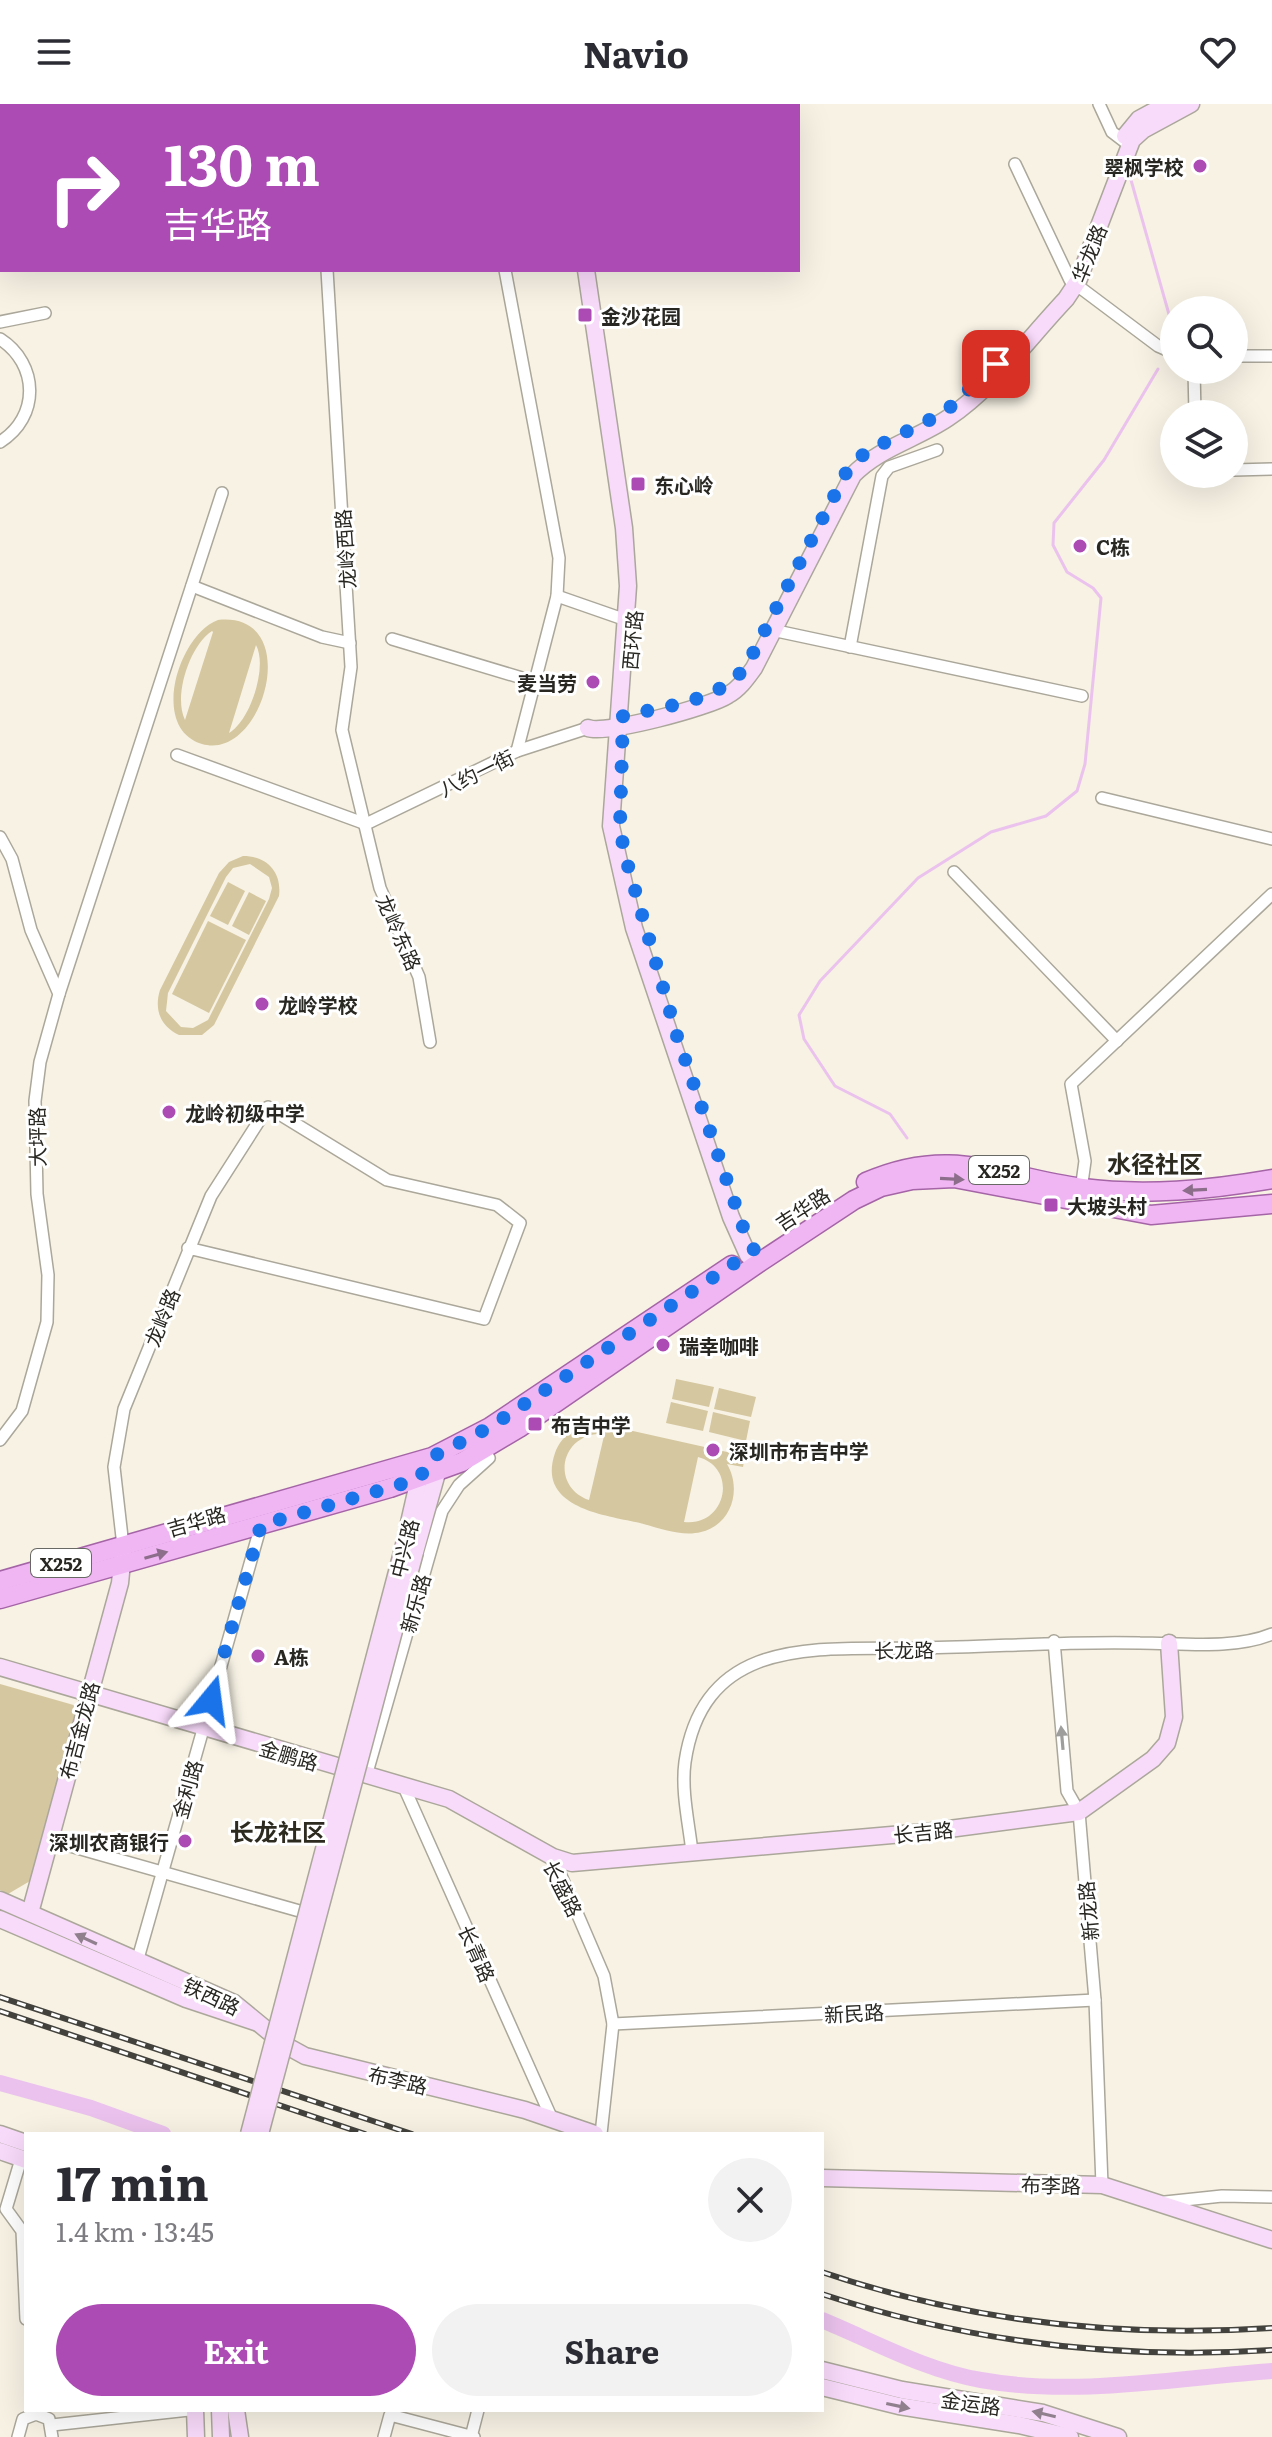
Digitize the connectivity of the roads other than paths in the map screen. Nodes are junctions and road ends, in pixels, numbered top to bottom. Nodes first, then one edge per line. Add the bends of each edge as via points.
1 (1099, 104) edge
2 (1167, 104) edge
3 (1191, 104) edge
4 (1126, 144) junction
5 (1015, 164) dead end
6 (327, 272) edge
7 (505, 272) edge
8 (586, 272) edge
9 (595, 272) edge
10 (1073, 282) junction
11 (45, 313) dead end
12 (0, 322) edge
13 (0, 339) edge
14 (1160, 347) edge
15 (1248, 356) edge
16 (1272, 356) edge
17 (0, 442) edge
18 (937, 450) dead end
19 (1272, 469) edge
20 (1248, 470) edge
21 (222, 493) dead end
22 (192, 586) junction
23 (557, 596) junction
24 (626, 620) junction
25 (772, 630) junction
26 (392, 639) dead end
27 (350, 643) junction
28 (850, 647) junction
29 (532, 681) junction
30 (1082, 696) dead end
31 (619, 722) junction
32 (588, 728) joint
33 (517, 751) junction
34 (177, 755) dead end
35 (1102, 798) dead end
36 (366, 824) junction
37 (0, 837) edge
38 (1272, 839) edge
39 (954, 872) dead end
40 (1272, 894) edge
41 (59, 994) junction
42 (1117, 1041) junction
43 (430, 1042) dead end
44 (1272, 1179) edge
45 (1080, 1195) junction
46 (1272, 1204) edge
47 (188, 1248) junction
48 (753, 1256) junction
49 (0, 1440) edge
50 (484, 1449) junction
51 (429, 1470) junction
52 (261, 1525) junction
53 (409, 1551) junction
54 (124, 1555) junction
55 (0, 1581) edge
56 (0, 1599) edge
57 (1272, 1634) edge
58 (1054, 1641) junction
59 (1169, 1643) junction
60 (0, 1667) edge
61 (87, 1695) junction
62 (203, 1729) junction
63 (356, 1774) junction
64 (404, 1787) junction
65 (1079, 1812) junction
66 (49, 1840) junction
67 (692, 1852) junction
68 (553, 1857) junction
69 (162, 1872) junction
70 (0, 1900) edge
71 (30, 1913) junction
72 (310, 1914) junction
73 (0, 1919) edge
74 (113, 1960) junction
75 (137, 1962) junction
76 (1095, 2000) junction
77 (255, 2022) junction
78 (613, 2024) junction
79 (279, 2041) junction
80 (552, 2119) junction
81 (250, 2132) edge
82 (261, 2132) edge
83 (589, 2132) edge
84 (601, 2132) edge
85 (0, 2134) edge
86 (0, 2151) edge
87 (24, 2154) edge
88 (824, 2178) edge
89 (1102, 2185) junction
90 (1272, 2197) edge
91 (1151, 2203) junction
92 (1272, 2240) edge
93 (24, 2275) edge
94 (824, 2370) edge
95 (824, 2387) edge
96 (33, 2412) edge
97 (179, 2412) edge
98 (192, 2412) edge
99 (209, 2412) edge
100 (220, 2412) edge
101 (236, 2412) edge
102 (478, 2412) edge
103 (52, 2431) edge
104 (18, 2437) edge
105 (196, 2437) edge
106 (210, 2437) edge
107 (221, 2437) edge
108 (240, 2437) edge
109 (384, 2437) edge
110 (472, 2437) edge
111 (1070, 2437) edge
112 (1118, 2437) edge

1 - 4 street via 1112,132
2 - 4 main road, 华龙路 via 1139,119
3 - 4 main road, 华龙路
4 - 10 main road, 华龙路
5 - 10 street
6 - 27 street, 龙岭西路
7 - 23 street via 559,558
8 - 24 main road, 西环路 via 624,528
9 - 31 main road, 西环路 via 635,586
10 - 14 street
10 - 25 main road, 华龙路 via 1066,299 967,403 853,475
10 - 31 main road, 华龙路 via 964,397 935,418 866,452 848,469 739,676 712,694
11 - 12 street
13 - 17 street via 22,361 30,393 19,425
15 - 16 street
18 - 28 street via 889,467 882,476
19 - 20 street
21 - 22 street, 大坪路
22 - 27 street
22 - 41 street, 大坪路
23 - 24 street
23 - 29 street
24 - 31 main road, 西环路
25 - 28 street
25 - 31 main road, 华龙路 via 754,668 730,694
26 - 29 street
27 - 36 street, 龙岭西路 via 342,730
28 - 30 street
29 - 33 street
31 - 32 main road, 华龙路
31 - 48 main road, 西环路 via 624,852 677,1036
32 - 33 street, 八约一街
33 - 36 street, 八约一街
34 - 36 street
35 - 38 street
36 - 43 street, 龙岭东路 via 380,888 419,977
37 - 41 street
39 - 42 street
40 - 42 street
41 - 49 street, 大坪路 via 35,1101 47,1322 22,1411
42 - 45 street via 1071,1084 1085,1161
44 -> 45 main road, 吉华路 / X252 via 1209,1189
45 - 46 main road, 吉华路 / X252 via 1151,1215
45 - 48 main road, 吉华路 / X252 via 970,1164 898,1168 855,1186
47 - 47 street, 龙岭路 via 484,1319 520,1223 497,1205 387,1180 268,1107 211,1196
47 - 54 street, 龙岭路 via 124,1409 114,1467
48 - 50 main road, 吉华路 / X252
48 - 51 main road, 吉华路 / X252
50 - 51 main road, 吉华路 / X252
50 - 63 street, 新乐路 via 489,1458 459,1485 436,1525
51 - 52 main road, 吉华路 / X252
51 - 53 main road, 中兴路
51 - 54 main road, 吉华路 / X252
54 -> 52 main road, 吉华路 / X252
52 - 62 street, 金利路
53 - 81 main road, 中兴路, bridge
53 - 82 main road, 中兴路, bridge
54 - 55 main road, 吉华路 / X252
54 - 56 main road, 吉华路 / X252
54 - 61 main road, 布吉金龙路
57 - 59 street, 长龙路 via 1245,1641
58 - 59 street, 长龙路
65 -> 58 street, 新龙路 via 1067,1791
58 - 67 street, 长龙路 via 788,1651 757,1660 729,1678 695,1725 685,1763
59 - 65 main road, 长吉路 via 1174,1717 1167,1743
60 - 61 main road, 金鹏路
61 - 62 main road, 金鹏路
61 - 66 main road, 布吉金龙路
62 - 63 main road, 金鹏路
62 - 69 street, 金利路
63 - 64 main road, 长盛路
63 - 72 street
63 - 79 street
64 - 68 main road, 长盛路 via 449,1799
64 - 80 street, 长青路
65 - 67 main road, 长吉路 via 926,1832
65 - 76 street, 新龙路
66 - 69 street
66 - 71 main road, 布吉金龙路
67 - 68 main road, 长吉路 via 572,1863
68 - 78 street, 长盛路 via 604,1976
69 - 72 street
69 - 75 street, 金利路
70 - 71 main road, 铁西路
74 -> 71 main road, 铁西路
72 - 79 street
73 - 74 main road, 铁西路
74 - 75 main road, 铁西路
74 - 77 main road, 铁西路 via 218,2012
75 - 77 main road, 铁西路 via 234,2003
76 - 78 street, 新民路
76 - 89 street, 新龙路
77 - 79 main road, 布李路
78 - 84 street, 长盛路
79 - 80 main road, 布李路 via 315,2059
80 - 83 main road, 布李路
85 - 87 main road
86 - 87 main road
87 - 93 street via 6,2209 22,2231
88 - 89 main road, 布李路
89 - 91 main road, 布李路
90 - 91 street
91 - 92 main road, 布李路
112 -> 94 main road, 金运路 via 1043,2413 942,2398
95 -> 111 main road, 金运路
96 - 103 street via 44,2416
96 - 104 street via 23,2419
97 - 103 street
98 - 105 main road
99 - 106 main road
100 - 107 main road
101 - 108 main road
102 - 110 street
109 - 110 street via 390,2415

